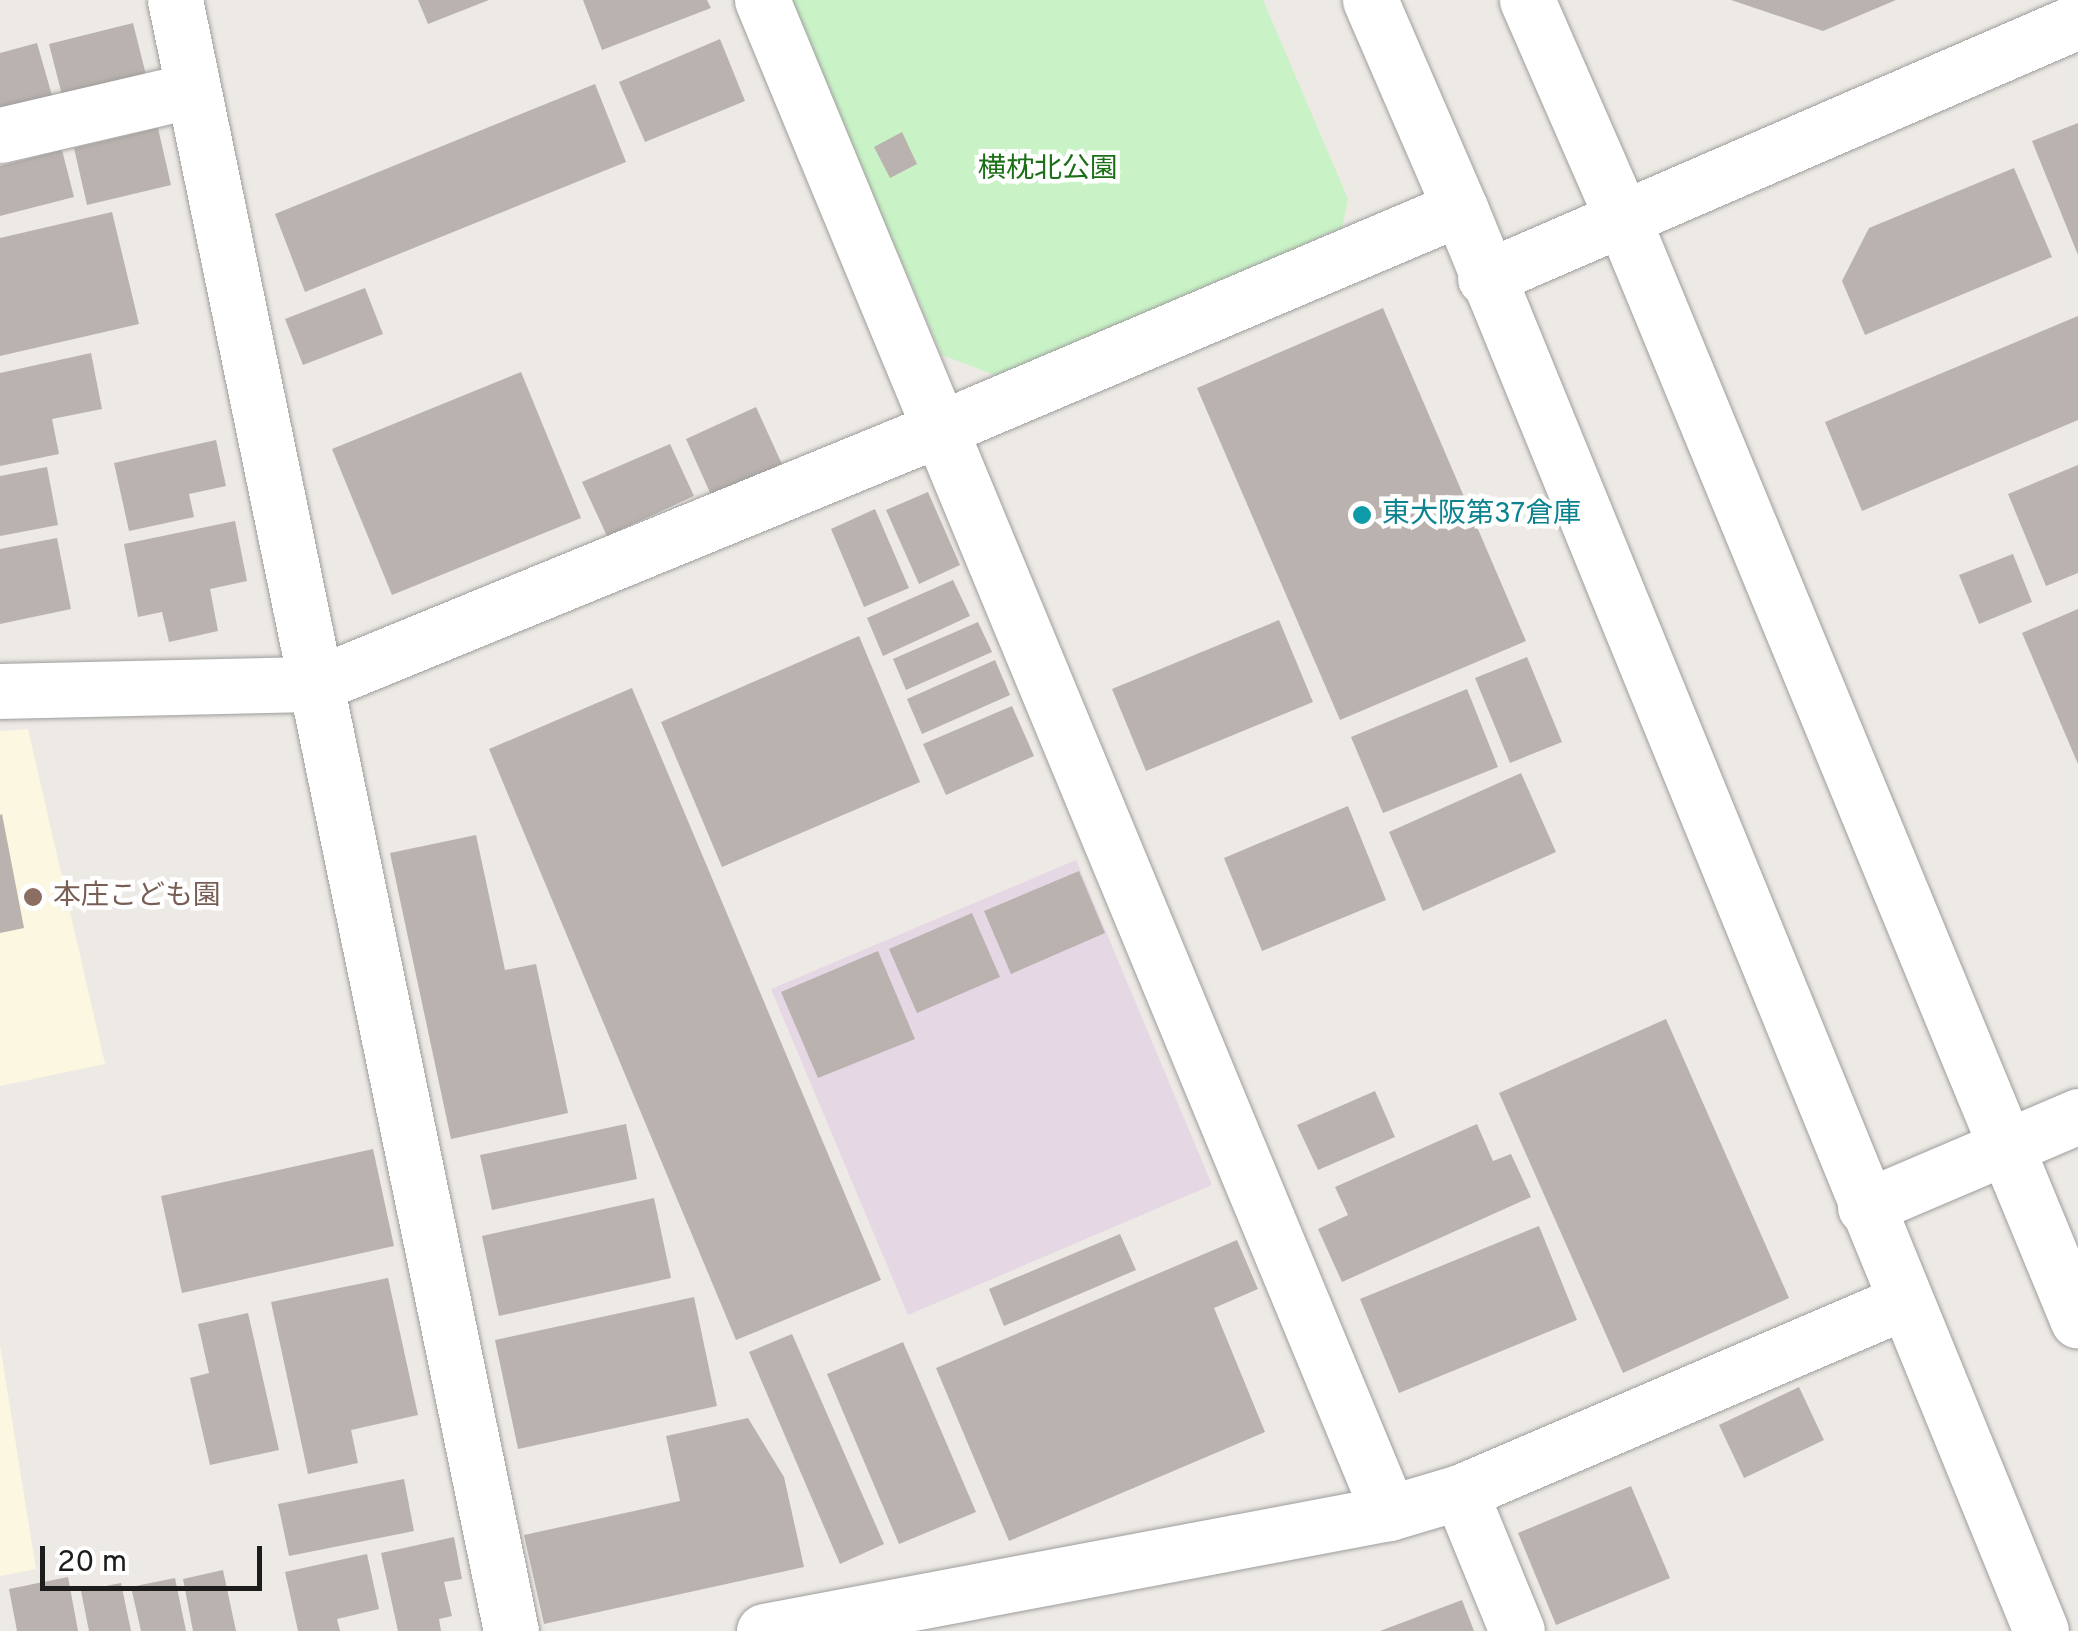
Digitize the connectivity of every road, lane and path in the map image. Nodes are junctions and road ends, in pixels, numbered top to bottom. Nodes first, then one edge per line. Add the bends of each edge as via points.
1 (175, 0) edge
2 (762, 0) edge
3 (1370, 0) edge
4 (1527, 0) edge
5 (2078, 21) edge
6 (194, 90) junction
7 (0, 135) edge
8 (1460, 208) junction
9 (1622, 217) junction
10 (1485, 278) junction
11 (937, 430) junction
12 (317, 684) junction
13 (0, 691) edge
14 (2078, 1116) edge
15 (2007, 1147) junction
16 (1865, 1207) junction
17 (1903, 1302) junction
18 (2078, 1320) edge
19 (1460, 1492) junction
20 (1389, 1513) junction
21 (512, 1631) edge
22 (764, 1631) edge
23 (1517, 1631) edge
24 (2041, 1631) edge

1 - 6 street
2 - 11 street
3 - 8 street
4 - 9 street
5 - 9 street
6 - 7 street
6 - 12 street
8 - 10 street
8 - 11 street
9 - 10 street
9 - 15 street
10 - 16 street
11 - 12 street
11 - 20 street
12 - 13 street
12 - 21 street
14 - 15 street
15 - 16 street
15 - 18 street
16 - 17 street
17 - 19 street
17 - 24 street
19 - 20 street
19 - 23 street
20 - 22 street

